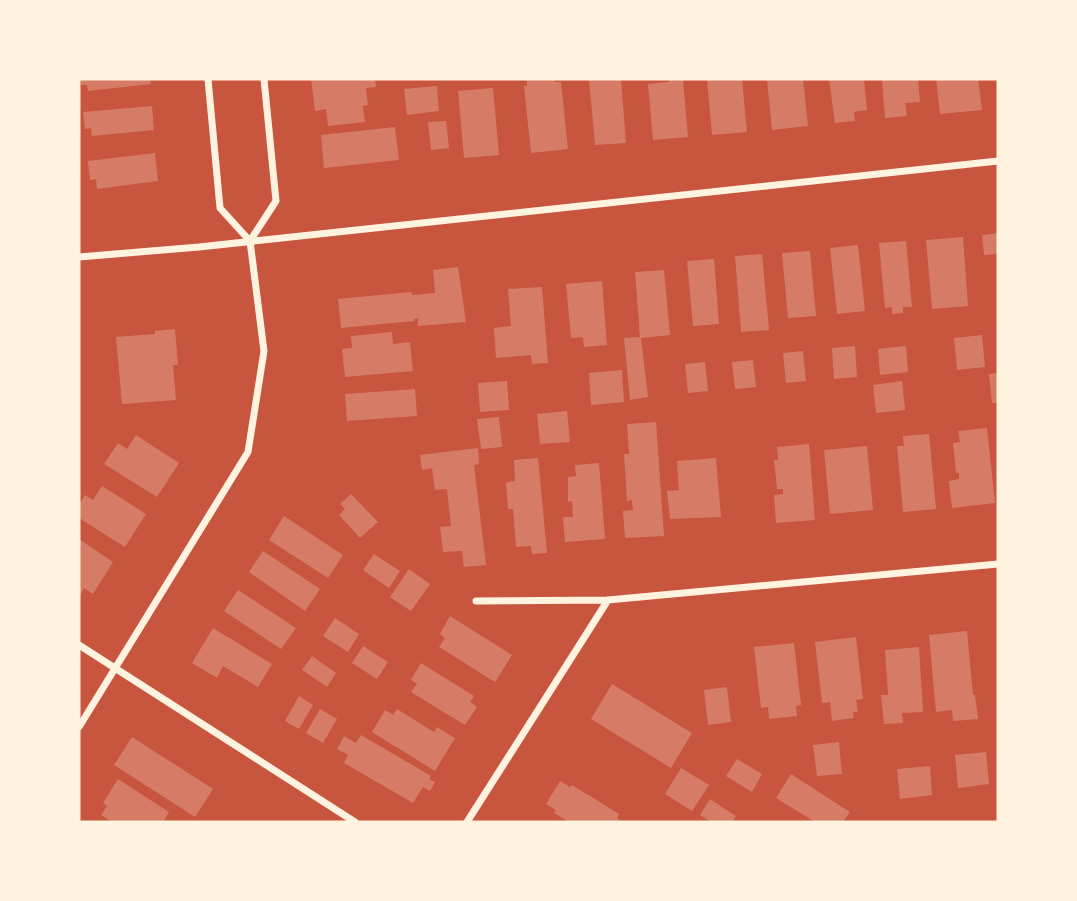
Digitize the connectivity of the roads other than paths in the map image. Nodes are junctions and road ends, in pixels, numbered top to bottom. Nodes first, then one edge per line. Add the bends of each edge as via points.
1 (208, 79) edge
2 (264, 79) edge
3 (998, 161) edge
4 (250, 241) junction
5 (79, 257) edge
6 (998, 564) edge
7 (608, 600) junction
8 (476, 601) dead end
9 (79, 645) edge
10 (116, 669) junction
11 (79, 727) edge
12 (355, 822) edge
13 (467, 822) edge

1 - 4 street via 220,208
2 - 4 street via 276,201
3 - 4 street
4 - 5 street
4 - 10 street via 264,351 248,452
6 - 7 street
7 - 8 street
7 - 13 street
9 - 10 street
10 - 11 street
10 - 12 street

